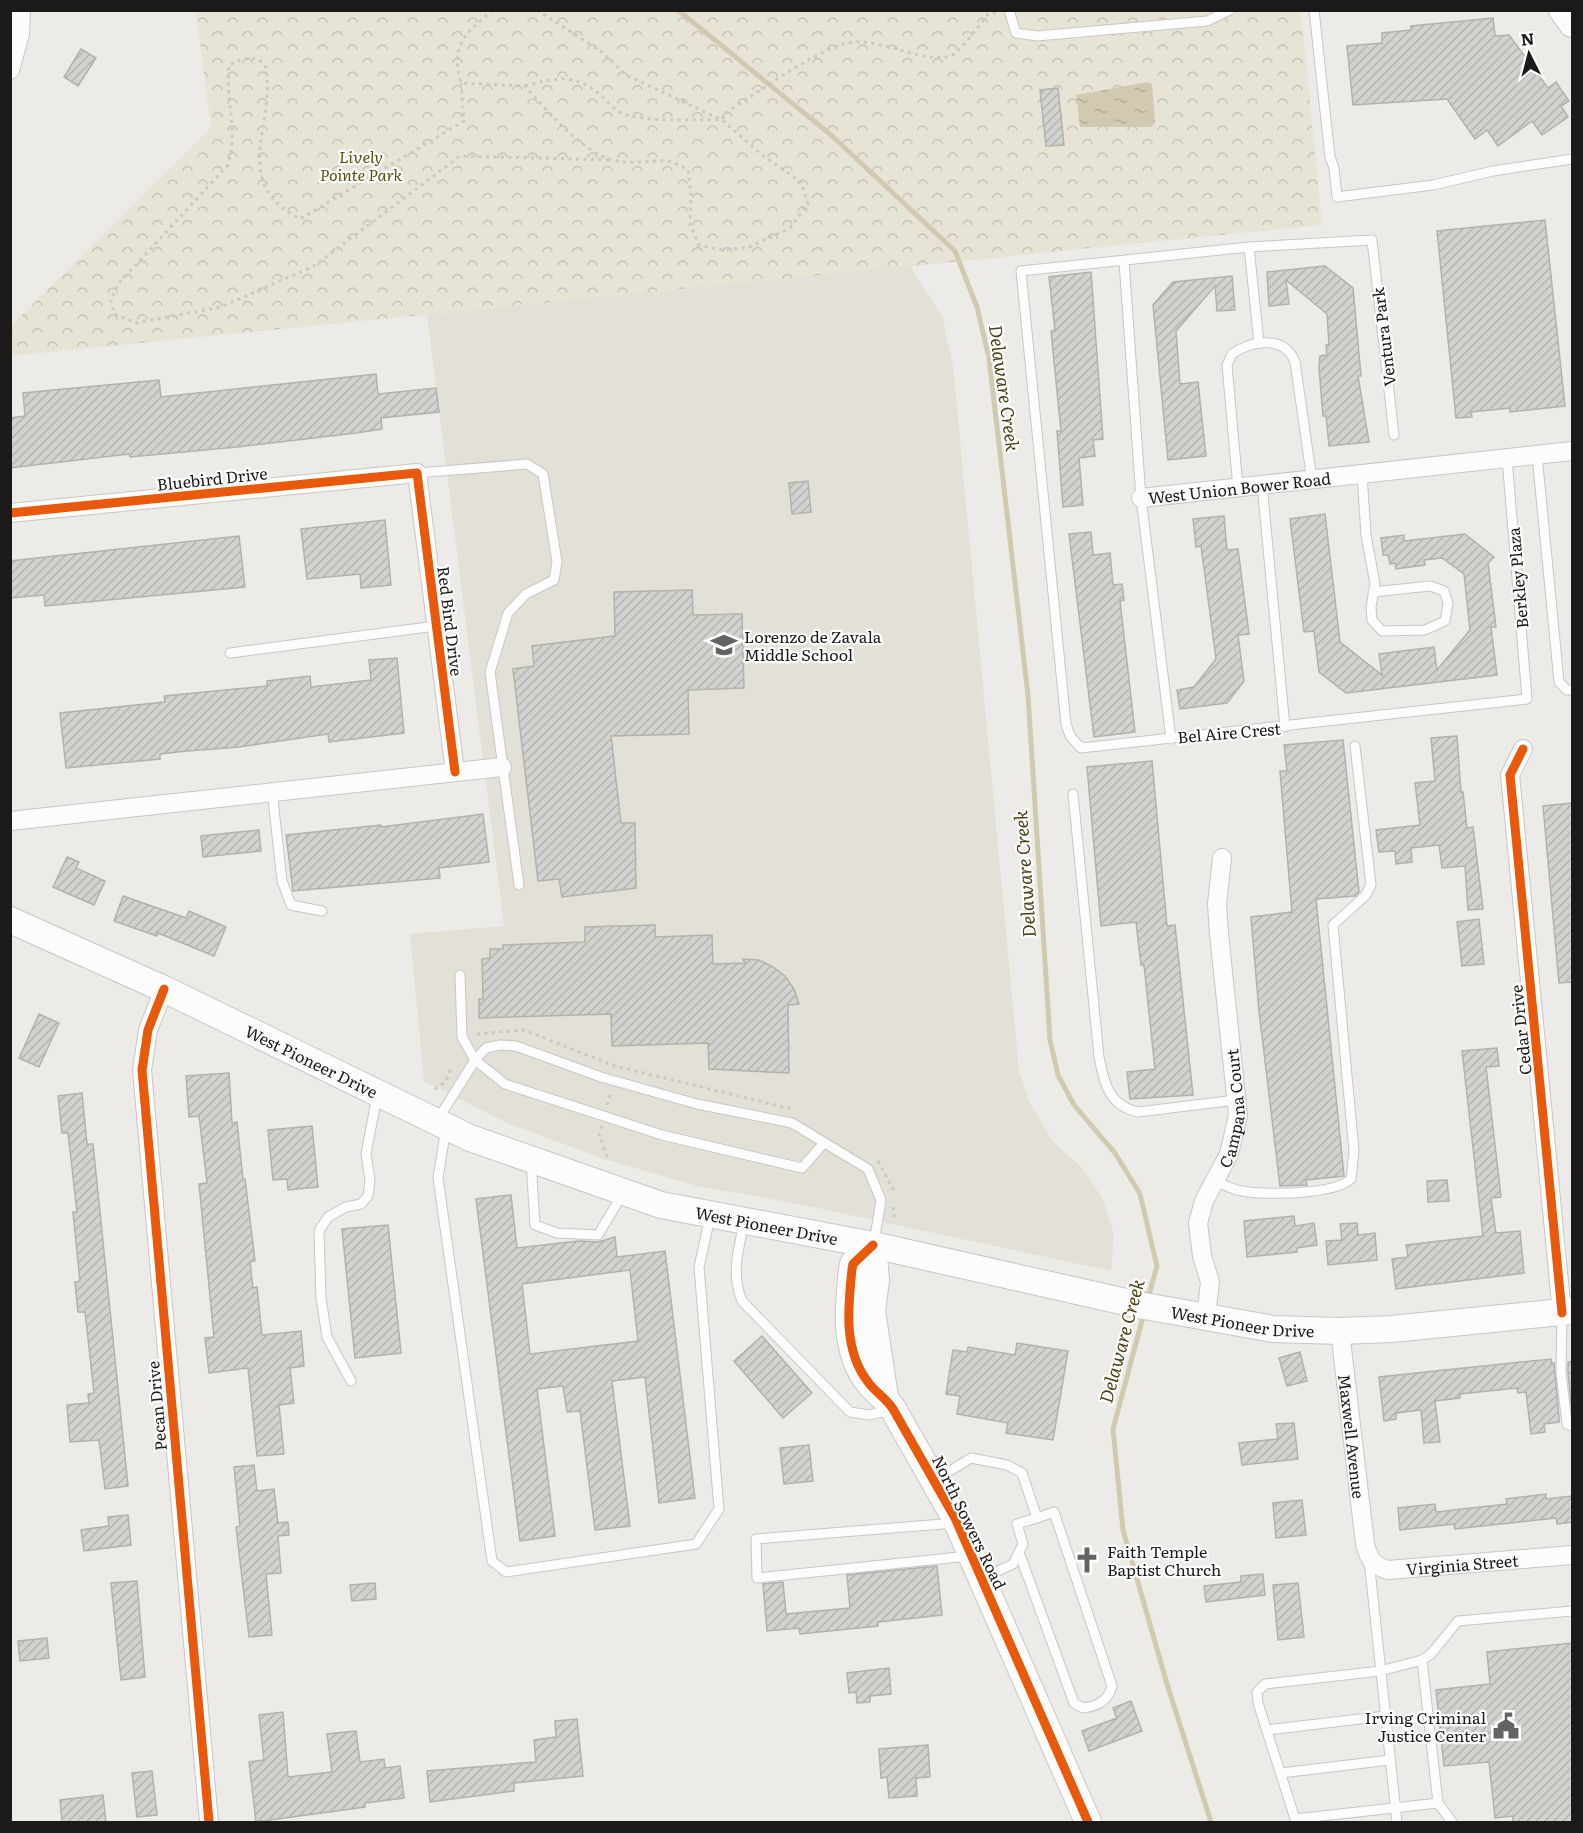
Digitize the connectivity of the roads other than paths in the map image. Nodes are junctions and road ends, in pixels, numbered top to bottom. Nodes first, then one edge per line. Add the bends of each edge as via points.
1 (21, 10) edge
2 (1230, 10) edge
3 (1314, 10) edge
4 (1562, 10) edge
5 (1009, 11) edge
6 (1572, 24) edge
7 (10, 70) edge
8 (1572, 159) edge
9 (1249, 247) junction
10 (1124, 262) junction
11 (1259, 343) junction
12 (1394, 435) dead end
13 (1572, 451) edge
14 (1537, 455) junction
15 (1506, 458) junction
16 (417, 473) junction
17 (1362, 474) junction
18 (1312, 480) junction
19 (1262, 485) junction
20 (1238, 488) junction
21 (1141, 498) junction
22 (10, 513) edge
23 (1373, 592) junction
24 (436, 626) junction
25 (230, 653) dead end
26 (1570, 690) edge
27 (1527, 699) joint
28 (1285, 727) junction
29 (1171, 739) junction
30 (1355, 746) dead end
31 (1523, 749) dead end
32 (502, 767) junction
33 (455, 772) junction
34 (272, 791) junction
35 (1073, 794) dead end
36 (11, 820) edge
37 (1222, 858) dead end
38 (519, 885) dead end
39 (322, 911) dead end
40 (10, 920) edge
41 (460, 975) dead end
42 (165, 989) junction
43 (475, 1060) junction
44 (378, 1091) junction
45 (1236, 1100) junction
46 (442, 1124) junction
47 (824, 1143) junction
48 (530, 1159) junction
49 (1216, 1181) junction
50 (623, 1193) junction
51 (711, 1214) junction
52 (744, 1221) junction
53 (873, 1245) junction
54 (1567, 1312) edge
55 (1198, 1316) junction
56 (1340, 1331) junction
57 (1572, 1350) edge
58 (1561, 1351) junction
59 (351, 1381) dead end
60 (889, 1403) junction
61 (1572, 1426) edge
62 (935, 1480) junction
63 (1037, 1518) junction
64 (957, 1523) junction
65 (1367, 1551) junction
66 (1020, 1555) junction
67 (1572, 1555) edge
68 (977, 1567) junction
69 (1572, 1611) edge
70 (1422, 1660) junction
71 (1380, 1671) junction
72 (1385, 1716) junction
73 (1267, 1730) junction
74 (1390, 1760) junction
75 (1281, 1773) junction
76 (1438, 1803) junction
77 (1396, 1808) junction
78 (1295, 1821) edge
79 (209, 1822) edge
80 (1088, 1822) edge
81 (1397, 1822) edge
82 (1452, 1822) edge

1 - 7 street via 20,34
2 - 5 lane via 1207,21 1037,36 1016,33
3 - 8 lane via 1337,197 1433,185
4 - 6 main road
9 - 10 lane
9 - 11 lane
9 - 12 lane, Ventura Park via 1372,240
10 - 21 lane, West Union Bower Road
10 - 29 lane via 1021,271 1066,724 1081,748
11 - 18 lane via 1280,345 1291,351
11 - 20 lane via 1232,354 1227,365
13 - 14 street, West Union Bower Road
14 - 15 street, West Union Bower Road
14 - 26 lane via 1559,682
15 - 17 street, West Union Bower Road
15 - 27 lane, Berkley Plaza
16 - 22 street, Bluebird Drive
16 - 24 street, Red Bird Drive
16 - 32 lane via 527,464 543,474 557,562 554,579 526,594 508,612 490,672
17 - 18 street, West Union Bower Road
17 - 23 lane
18 - 19 street, West Union Bower Road
19 - 20 street, West Union Bower Road
19 - 28 lane
20 - 21 street, West Union Bower Road
21 - 29 lane, Bel Aire Crest
23 - 23 lane via 1430,586 1444,591 1448,603 1445,621 1425,630 1383,631 1372,620
24 - 25 lane
24 - 33 street, Red Bird Drive
27 - 28 lane, Bel Aire Crest
28 - 29 lane, Bel Aire Crest
30 - 49 lane via 1371,885 1365,896 1333,925 1354,1151 1351,1179 1333,1188 1256,1192
31 - 54 street, Cedar Drive via 1510,774
32 - 33 street
32 - 38 lane
33 - 34 street
34 - 36 street
34 - 39 lane via 282,881 291,904
35 - 45 lane via 1105,1086 1123,1109 1138,1112
37 - 45 street, Campana Court via 1217,904
40 - 42 main road, West Pioneer Drive
41 - 43 lane via 462,1037
42 - 44 main road, West Pioneer Drive
42 - 79 street, Pecan Drive via 148,1030 142,1070
43 - 46 lane
43 - 47 lane via 486,1048 516,1046 601,1077 687,1101 792,1123
43 - 47 lane via 505,1084 551,1101 662,1135 778,1163 802,1168
44 - 46 main road, West Pioneer Drive
44 - 59 lane via 366,1154 368,1196 361,1204 328,1217 319,1231 321,1298 327,1337
45 - 49 street, Campana Court via 1234,1137
46 - 48 main road, West Pioneer Drive
46 - 51 lane via 438,1178 492,1561 506,1572 696,1544 718,1509 699,1267
47 - 53 lane via 868,1169 881,1200
48 - 50 main road, West Pioneer Drive
48 - 50 lane via 536,1225 558,1233 598,1235
49 - 55 street, Campana Court via 1204,1201 1198,1223 1210,1282
50 - 51 main road, West Pioneer Drive
51 - 52 main road, West Pioneer Drive
52 - 53 main road, West Pioneer Drive
52 - 60 lane via 734,1270 736,1287 746,1306 850,1412 869,1415
53 - 55 main road, West Pioneer Drive
53 - 60 main road, North Sowers Road via 876,1280 872,1311
54 - 56 main road, West Pioneer Drive
54 - 58 lane
55 - 56 main road, West Pioneer Drive via 1273,1329
56 - 65 street, Maxwell Avenue
57 - 58 lane
58 - 61 lane via 1567,1424
60 - 62 main road, North Sowers Road
62 - 63 lane via 971,1458 1007,1465 1022,1473
62 - 64 main road, North Sowers Road
63 - 66 lane via 1017,1524 1023,1544
63 - 66 lane via 1054,1512 1112,1686 1110,1696 1102,1703 1083,1708 1074,1703
64 - 68 main road, North Sowers Road
64 - 68 lane via 756,1539 758,1578
65 - 67 street, Virginia Street via 1375,1566 1388,1570
65 - 71 lane
66 - 68 lane via 1013,1564
68 - 80 main road, North Sowers Road
69 - 70 lane via 1458,1621
70 - 71 lane
70 - 76 lane
71 - 72 lane
71 - 73 lane via 1265,1684 1257,1692
72 - 73 lane
72 - 74 lane
73 - 75 lane
74 - 75 lane
74 - 77 lane
75 - 78 lane
76 - 77 lane
76 - 82 lane
77 - 78 lane
77 - 81 lane

